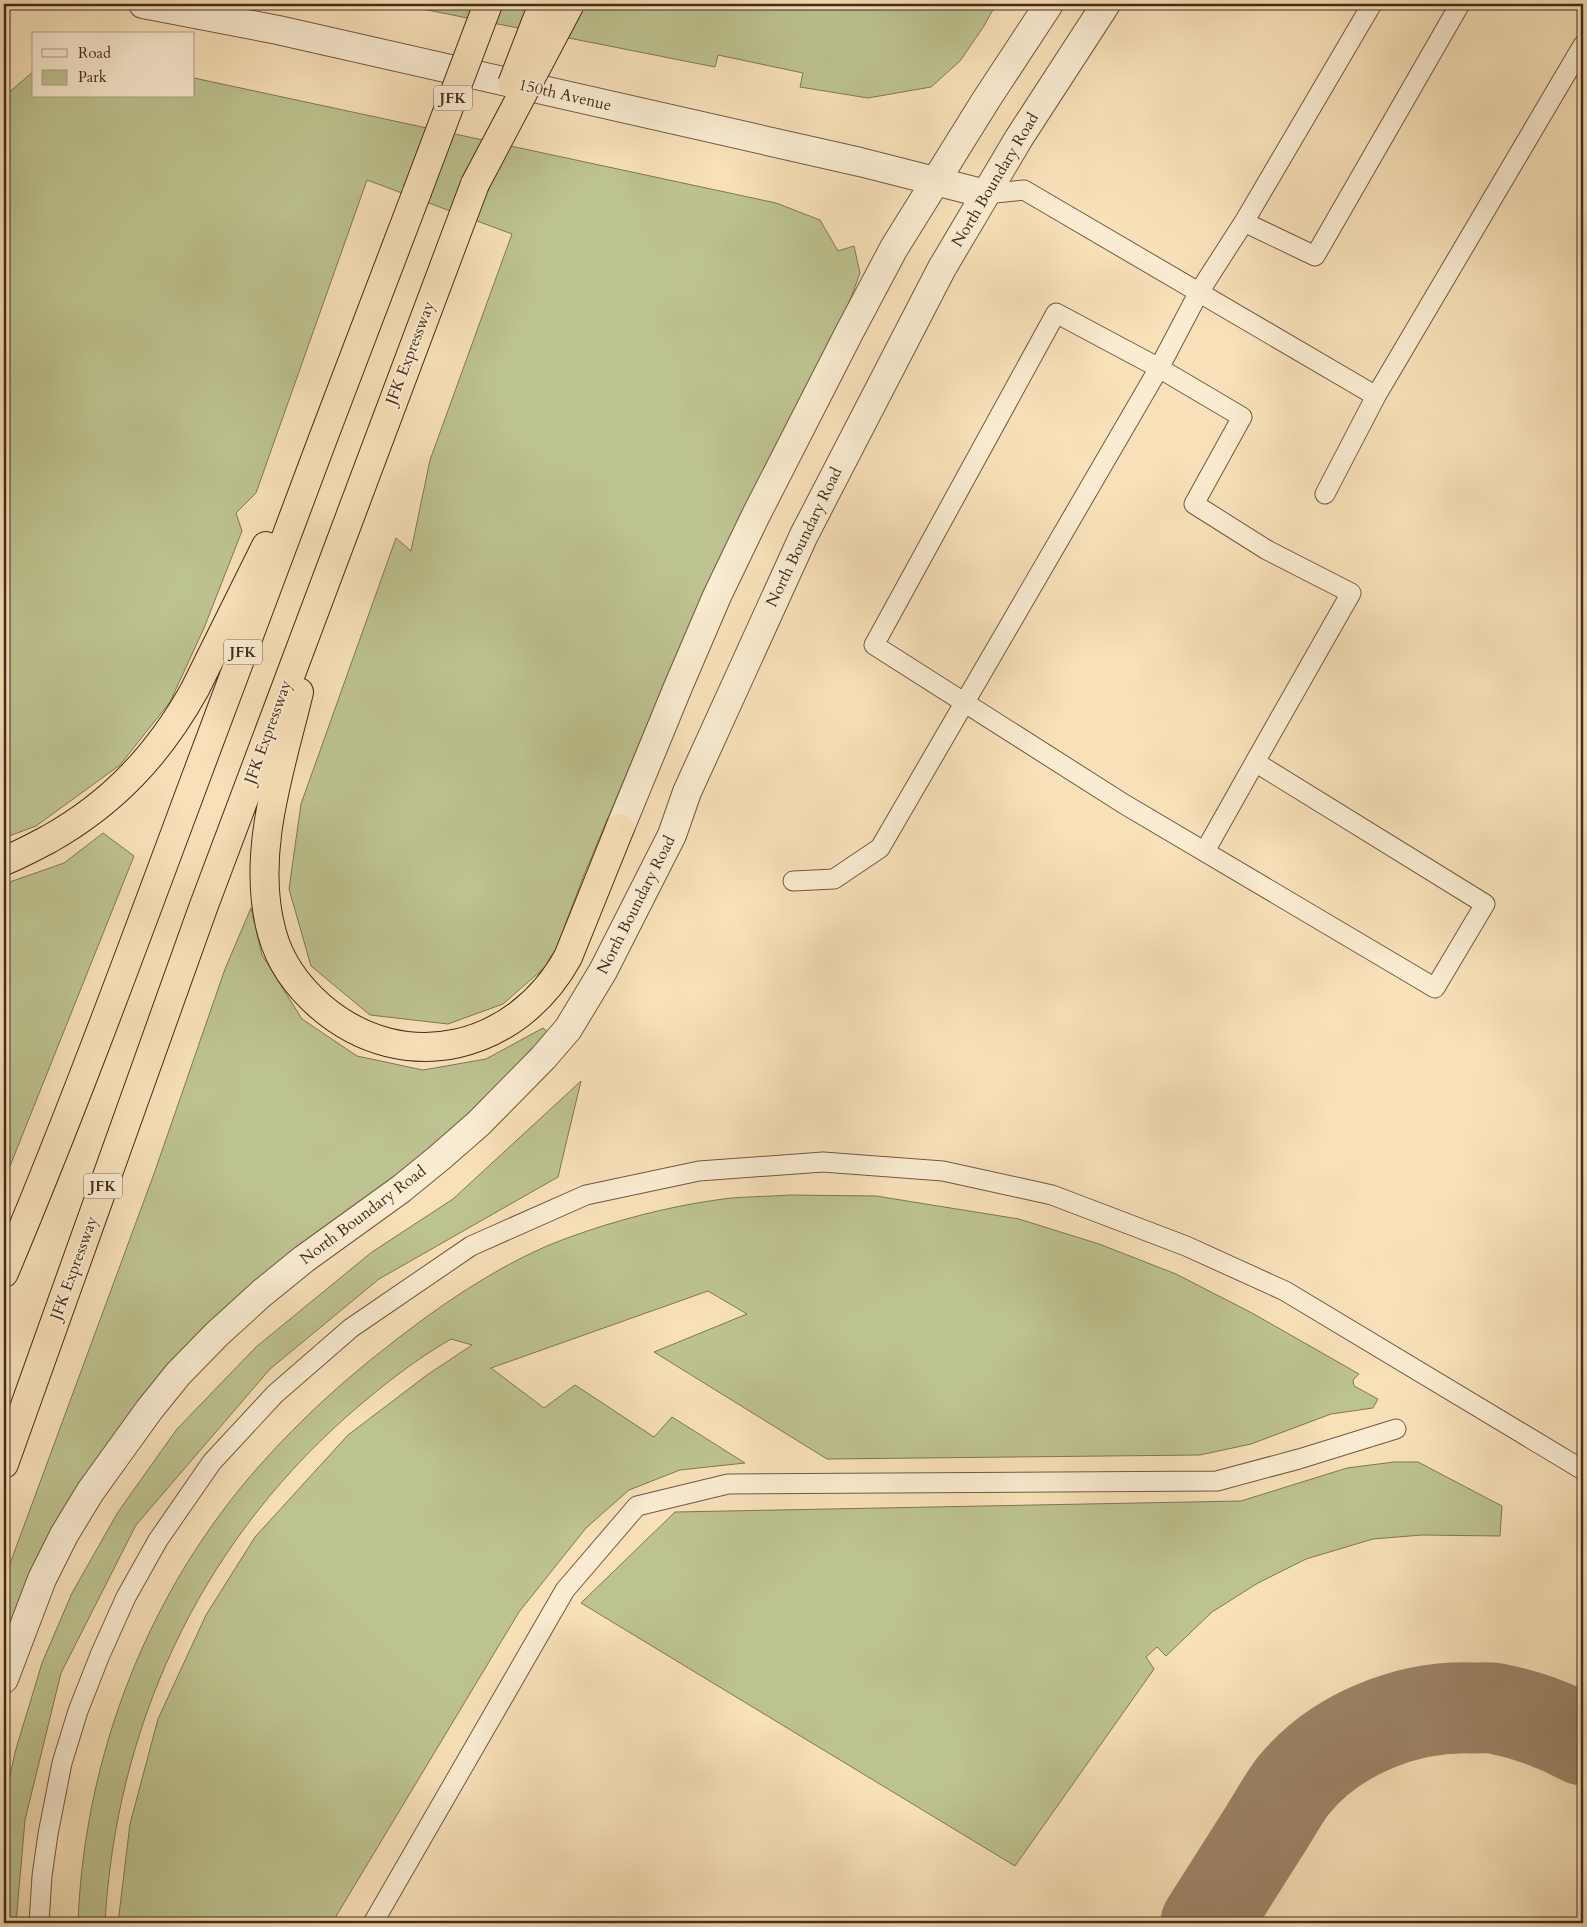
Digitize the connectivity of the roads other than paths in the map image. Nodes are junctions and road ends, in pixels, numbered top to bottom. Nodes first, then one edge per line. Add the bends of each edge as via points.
1 (143, 4) edge
2 (488, 4) edge
3 (543, 4) edge
4 (570, 4) edge
5 (1049, 4) edge
6 (1106, 4) edge
7 (1372, 4) edge
8 (1460, 4) edge
9 (1583, 45) edge
10 (936, 181) junction
11 (475, 184) junction
12 (986, 194) junction
13 (1244, 222) junction
14 (1199, 292) junction
15 (1159, 368) junction
16 (1376, 396) junction
17 (331, 415) junction
18 (1325, 494) dead end
19 (326, 576) junction
20 (964, 703) junction
21 (1255, 762) junction
22 (620, 828) joint
23 (1205, 851) junction
24 (4, 861) edge
25 (793, 881) dead end
26 (4, 1273) edge
27 (1396, 1429) dead end
28 (4, 1464) edge
29 (1583, 1470) edge
30 (4, 1679) edge
31 (39, 1923) edge
32 (373, 1923) edge

1 - 10 street, 150th Avenue via 278,30
2 - 17 highway, JFK, bridge
3 - 11 highway, JFK Expressway / JFK, bridge
4 - 11 highway, bridge
5 - 10 street
6 - 12 street, North Boundary Road
7 - 13 lane
8 - 13 lane via 1315,256
9 - 16 lane
10 - 12 street, 150th Avenue
10 - 22 street via 894,248 755,517 717,596
11 - 19 highway, JFK Expressway / JFK
12 - 14 lane via 1024,190
12 - 30 street, North Boundary Road via 942,268 804,535 703,757 672,835 603,971 568,1029 478,1124 400,1189 262,1292 178,1374 117,1452 64,1535 42,1579
13 - 14 lane
14 - 15 lane
14 - 16 lane
15 - 20 lane
15 - 20 lane via 1056,313 874,645
15 - 21 lane via 1242,417 1194,504 1267,550 1350,593
16 - 18 lane
17 - 24 highway via 195,689 166,736 130,778 84,817
17 - 26 highway, JFK via 45,1177
19 - 22 highway via 270,814 265,866 272,934 293,978 308,996 344,1025 364,1034 407,1045 465,1041 502,1027 535,1002 558,975 576,939
19 - 28 highway, JFK Expressway / JFK
20 - 23 lane
20 - 25 lane via 880,848 834,879
21 - 23 lane
21 - 23 lane via 1484,904 1435,988
27 - 32 lane via 1217,1482 728,1484 638,1506 565,1590
29 - 31 lane via 1285,1291 1186,1246 1052,1195 942,1171 823,1162 699,1171 586,1195 471,1246 351,1328 275,1394 212,1462 158,1540 126,1597 78,1711 62,1763 48,1834

